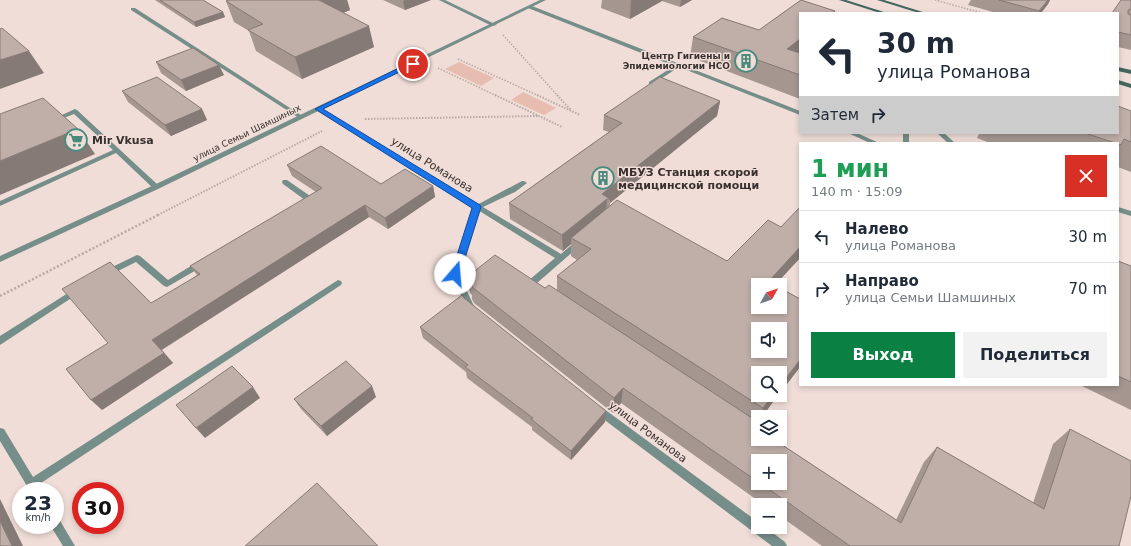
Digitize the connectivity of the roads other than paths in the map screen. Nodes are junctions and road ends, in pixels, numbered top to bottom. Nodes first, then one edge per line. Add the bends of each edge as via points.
1 (441, 0) edge
2 (544, 0) edge
3 (841, 0) edge
4 (879, 0) edge
5 (530, 7) junction
6 (133, 9) dead end
7 (882, 12) edge
8 (921, 12) edge
9 (494, 25) junction
10 (679, 65) junction
11 (1119, 69) edge
12 (1131, 72) edge
13 (1119, 82) edge
14 (1131, 86) edge
15 (643, 89) edge
16 (318, 109) junction
17 (799, 113) edge
18 (301, 118) junction
19 (48, 122) edge
20 (854, 134) edge
21 (941, 134) edge
22 (874, 142) edge
23 (951, 142) edge
24 (118, 150) junction
25 (285, 182) dead end
26 (524, 183) dead end
27 (156, 187) junction
28 (0, 204) edge
29 (299, 207) edge
30 (477, 207) junction
31 (1119, 210) edge
32 (1131, 214) edge
33 (586, 238) edge
34 (561, 258) junction
35 (0, 259) edge
36 (207, 260) edge
37 (102, 275) edge
38 (338, 283) dead end
39 (83, 286) edge
40 (544, 292) edge
41 (482, 316) edge
42 (0, 341) edge
43 (591, 404) edge
44 (0, 432) edge
45 (29, 482) edge
46 (42, 482) edge
47 (62, 534) edge
48 (69, 546) edge
49 (781, 546) edge

1 - 9 street
2 - 5 street, улица Семьи Шамшиных
3 - 7 main road
4 - 8 main road
5 - 9 street, улица Семьи Шамшиных
5 - 10 street
6 - 18 street
9 - 16 street, улица Семьи Шамшиных
10 - 15 street
10 - 17 street
11 - 12 main road
13 - 14 main road
16 - 18 street, улица Семьи Шамшиных
16 - 30 street, улица Романова
18 - 27 street, улица Семьи Шамшиных
19 - 24 street via 75,111
20 - 22 street
21 - 23 street
24 - 27 street
24 - 28 street
25 - 29 street via 310,200
26 - 30 street
27 - 35 street, улица Семьи Шамшиных
30 - 34 street
30 - 41 street, улица Романова via 455,274 470,306
31 - 32 street
33 - 34 street
34 - 40 street via 531,284
36 - 37 street via 167,284 137,258
38 - 46 street
39 - 42 street
43 - 49 street, улица Романова
44 - 45 street
47 - 48 street

